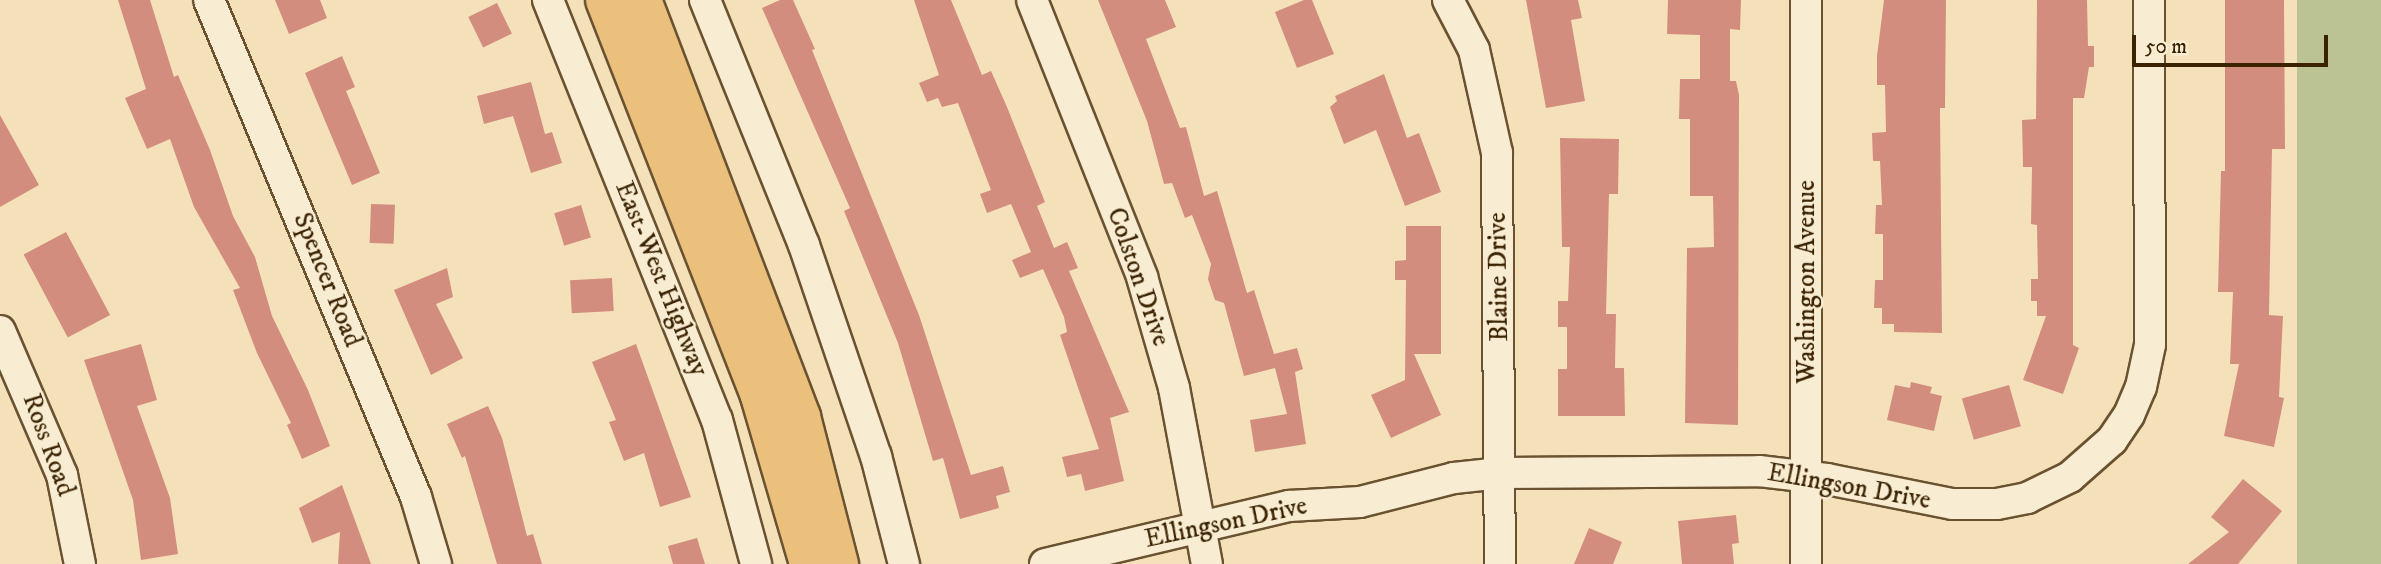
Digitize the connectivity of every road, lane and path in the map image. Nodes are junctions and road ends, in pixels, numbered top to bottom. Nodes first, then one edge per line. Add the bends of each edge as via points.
1 (209, 0) edge
2 (548, 0) edge
3 (605, 0) edge
4 (642, 0) edge
5 (705, 0) edge
6 (1032, 0) edge
7 (1448, 0) edge
8 (1806, 0) edge
9 (2149, 0) edge
10 (0, 331) edge
11 (10, 377) edge
12 (1501, 473) junction
13 (1807, 476) junction
14 (1203, 525) junction
15 (80, 564) edge
16 (436, 564) edge
17 (757, 564) edge
18 (809, 564) edge
19 (839, 564) edge
20 (904, 564) edge
21 (1045, 564) edge
22 (1207, 564) edge
23 (1500, 564) edge
24 (1806, 564) edge

1 - 16 street, Spencer Road via 416,497
2 - 17 street, East-West Highway via 718,420
3 - 18 main road, East-West Highway via 760,396
4 - 19 main road via 801,417
5 - 20 street via 804,245 876,456
6 - 14 street, Colston Drive via 1142,277 1174,388
7 - 12 street, Blaine Drive via 1474,50 1497,153
8 - 13 street, Washington Avenue
9 - 13 street, Ellingson Drive via 2150,345 2141,387 2112,440 2070,477 2027,498 1997,504 1952,504
10 - 11 street, Ross Road
11 - 15 street, Ross Road via 62,475 78,534
12 - 13 street, Ellingson Drive via 1759,471
12 - 14 street, Ellingson Drive via 1454,478 1386,498 1289,506
12 - 23 street, Blaine Drive
13 - 24 street, Washington Avenue
14 - 21 street, Ellingson Drive
14 - 22 street, Colston Drive

